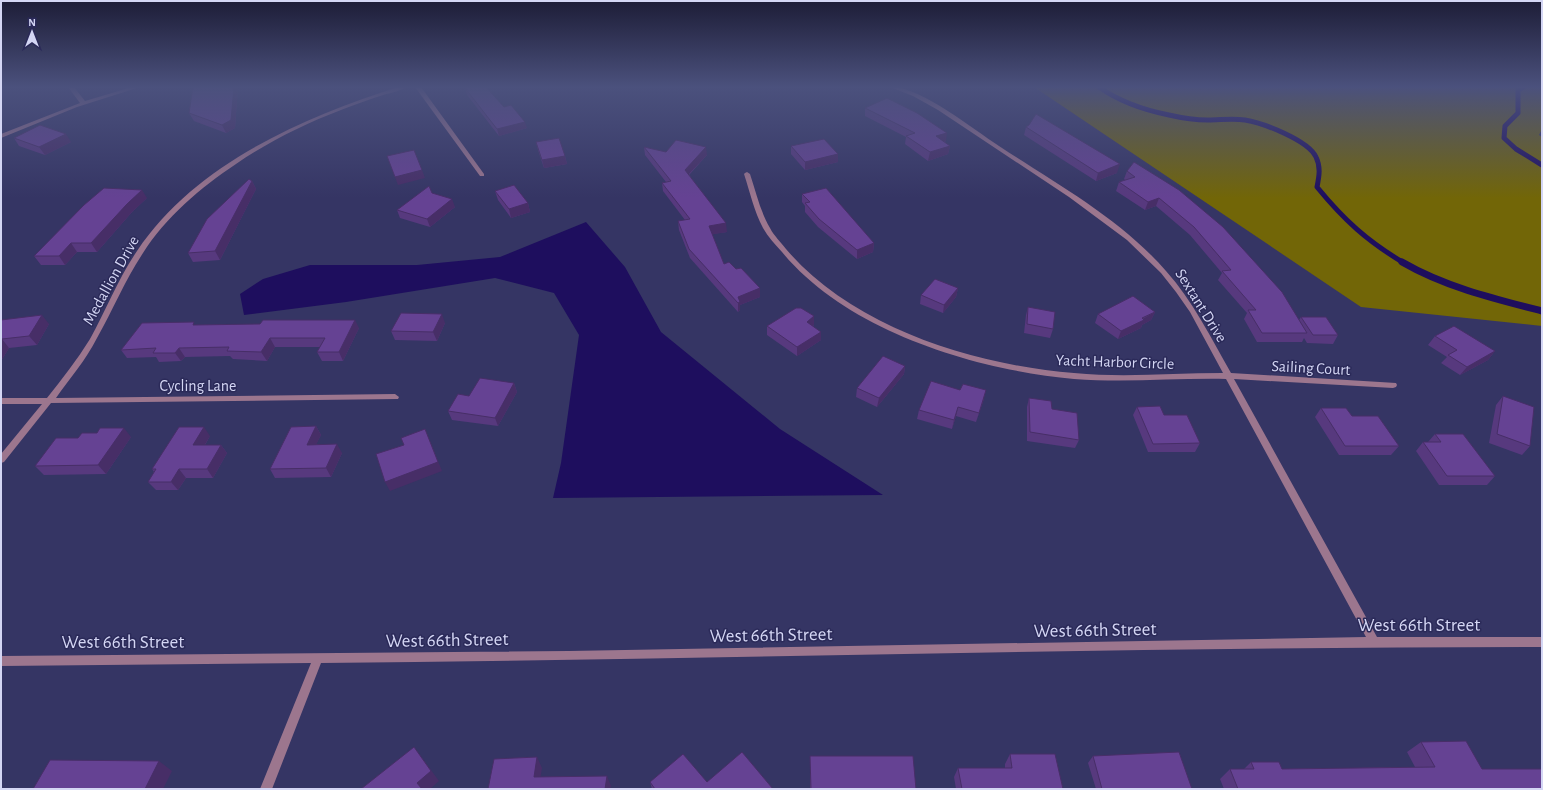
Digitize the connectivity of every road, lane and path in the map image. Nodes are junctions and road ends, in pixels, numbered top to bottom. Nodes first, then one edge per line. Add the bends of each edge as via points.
1 (29, 124) edge
2 (304, 124) edge
3 (445, 124) edge
4 (962, 124) edge
5 (1, 136) edge
6 (747, 174) dead end
7 (482, 175) dead end
8 (1228, 376) junction
9 (1393, 385) dead end
10 (395, 397) dead end
11 (1, 400) edge
12 (48, 400) junction
13 (1, 460) edge
14 (1374, 642) junction
15 (1542, 642) edge
16 (318, 658) junction
17 (1, 660) edge
18 (266, 789) edge

1 - 5 street
2 - 12 street, Medallion Drive via 231,165 168,217 126,273 85,354
3 - 7 street
4 - 8 street, Sextant Drive via 1100,216 1141,247 1162,268 1180,292
6 - 8 street, Yacht Harbor Circle via 765,225 797,267 851,308 916,339 981,360 1073,376
8 - 9 street, Sailing Court
8 - 14 street, Sextant Drive
10 - 12 street, Cycling Lane
11 - 12 street, Cycling Lane
12 - 13 street, Medallion Drive
14 - 15 street, West 66th Street
14 - 16 street, West 66th Street
16 - 17 street, West 66th Street
16 - 18 street

